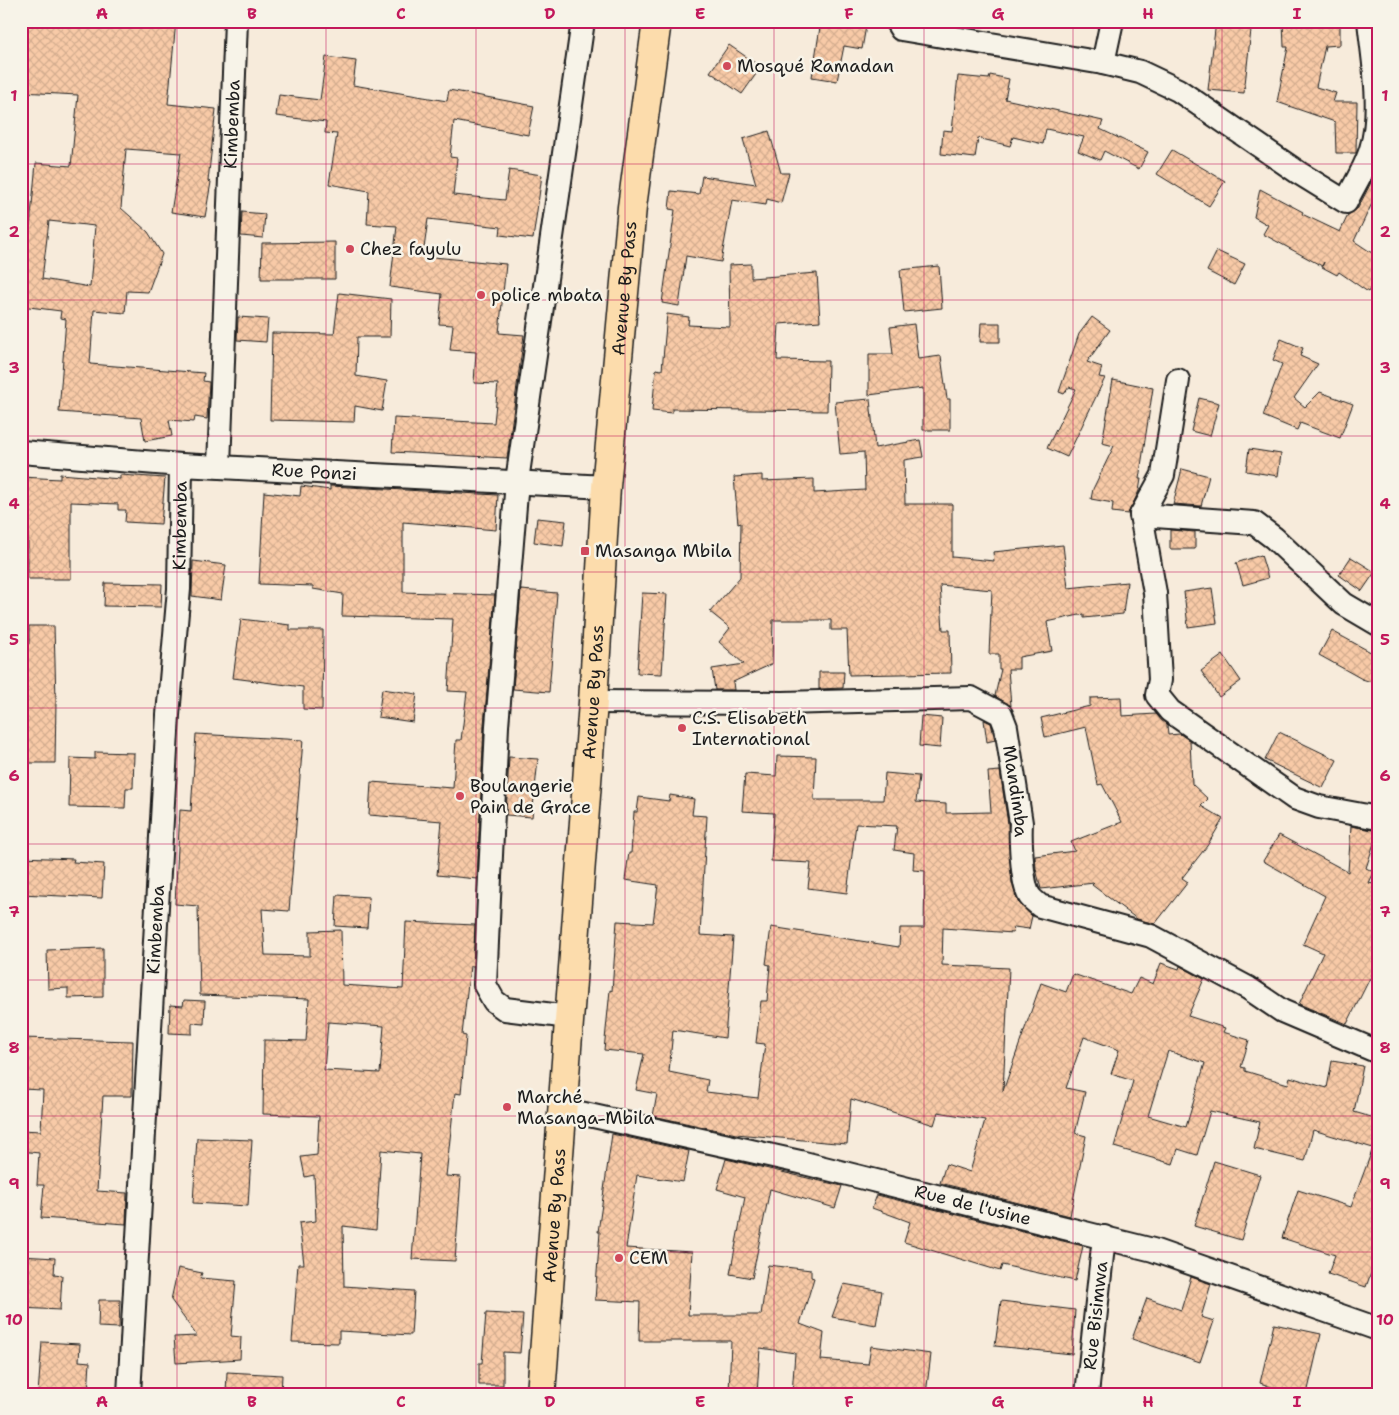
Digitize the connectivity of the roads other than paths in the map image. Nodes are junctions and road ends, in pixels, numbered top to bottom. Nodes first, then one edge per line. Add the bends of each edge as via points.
1 (236, 21) edge
2 (583, 21) edge
3 (657, 21) edge
4 (896, 21) edge
5 (1112, 21) edge
6 (1368, 21) edge
7 (1103, 63) junction
8 (1377, 91) edge
9 (1178, 380) dead end
10 (21, 452) edge
11 (181, 465) junction
12 (219, 466) junction
13 (517, 481) junction
14 (606, 487) junction
15 (1141, 515) junction
16 (1378, 624) edge
17 (593, 702) junction
18 (1378, 818) edge
19 (569, 1017) junction
20 (1378, 1052) edge
21 (562, 1110) junction
22 (1104, 1237) junction
23 (1378, 1329) edge
24 (129, 1394) edge
25 (541, 1394) edge
26 (1087, 1394) edge

1 - 12 street, Kimbemba
2 - 13 street
3 - 14 highway, Avenue By Pass via 632,207
4 - 7 street via 901,28
5 - 7 street
6 - 8 street
7 - 8 street via 1140,72 1178,90 1346,202 1371,150
9 - 15 street via 1163,476
10 - 11 street, Rue Ponzi
11 - 12 street, Rue Ponzi
11 - 24 street, Kimbemba via 179,589 167,725
12 - 13 street, Rue Ponzi
13 - 14 street, Rue Ponzi
13 - 19 street via 497,726 485,985 494,1001 505,1009
14 - 17 highway, Avenue By Pass
15 - 16 street via 1254,523 1344,604
15 - 18 street via 1155,593 1160,680 1157,695 1170,711 1294,798 1319,807
17 - 19 highway, Avenue By Pass
17 - 20 street, Mandimba via 783,703 971,698 1001,714 1006,727 1021,823 1024,874 1029,896 1040,906 1151,936 1248,988 1282,1011
19 - 21 highway, Avenue By Pass
21 - 22 street, Rue de l'usine via 800,1162
21 - 25 highway, Avenue By Pass
22 - 23 street, Rue de l'usine via 1153,1250
22 - 26 street, Rue Bisimwa

